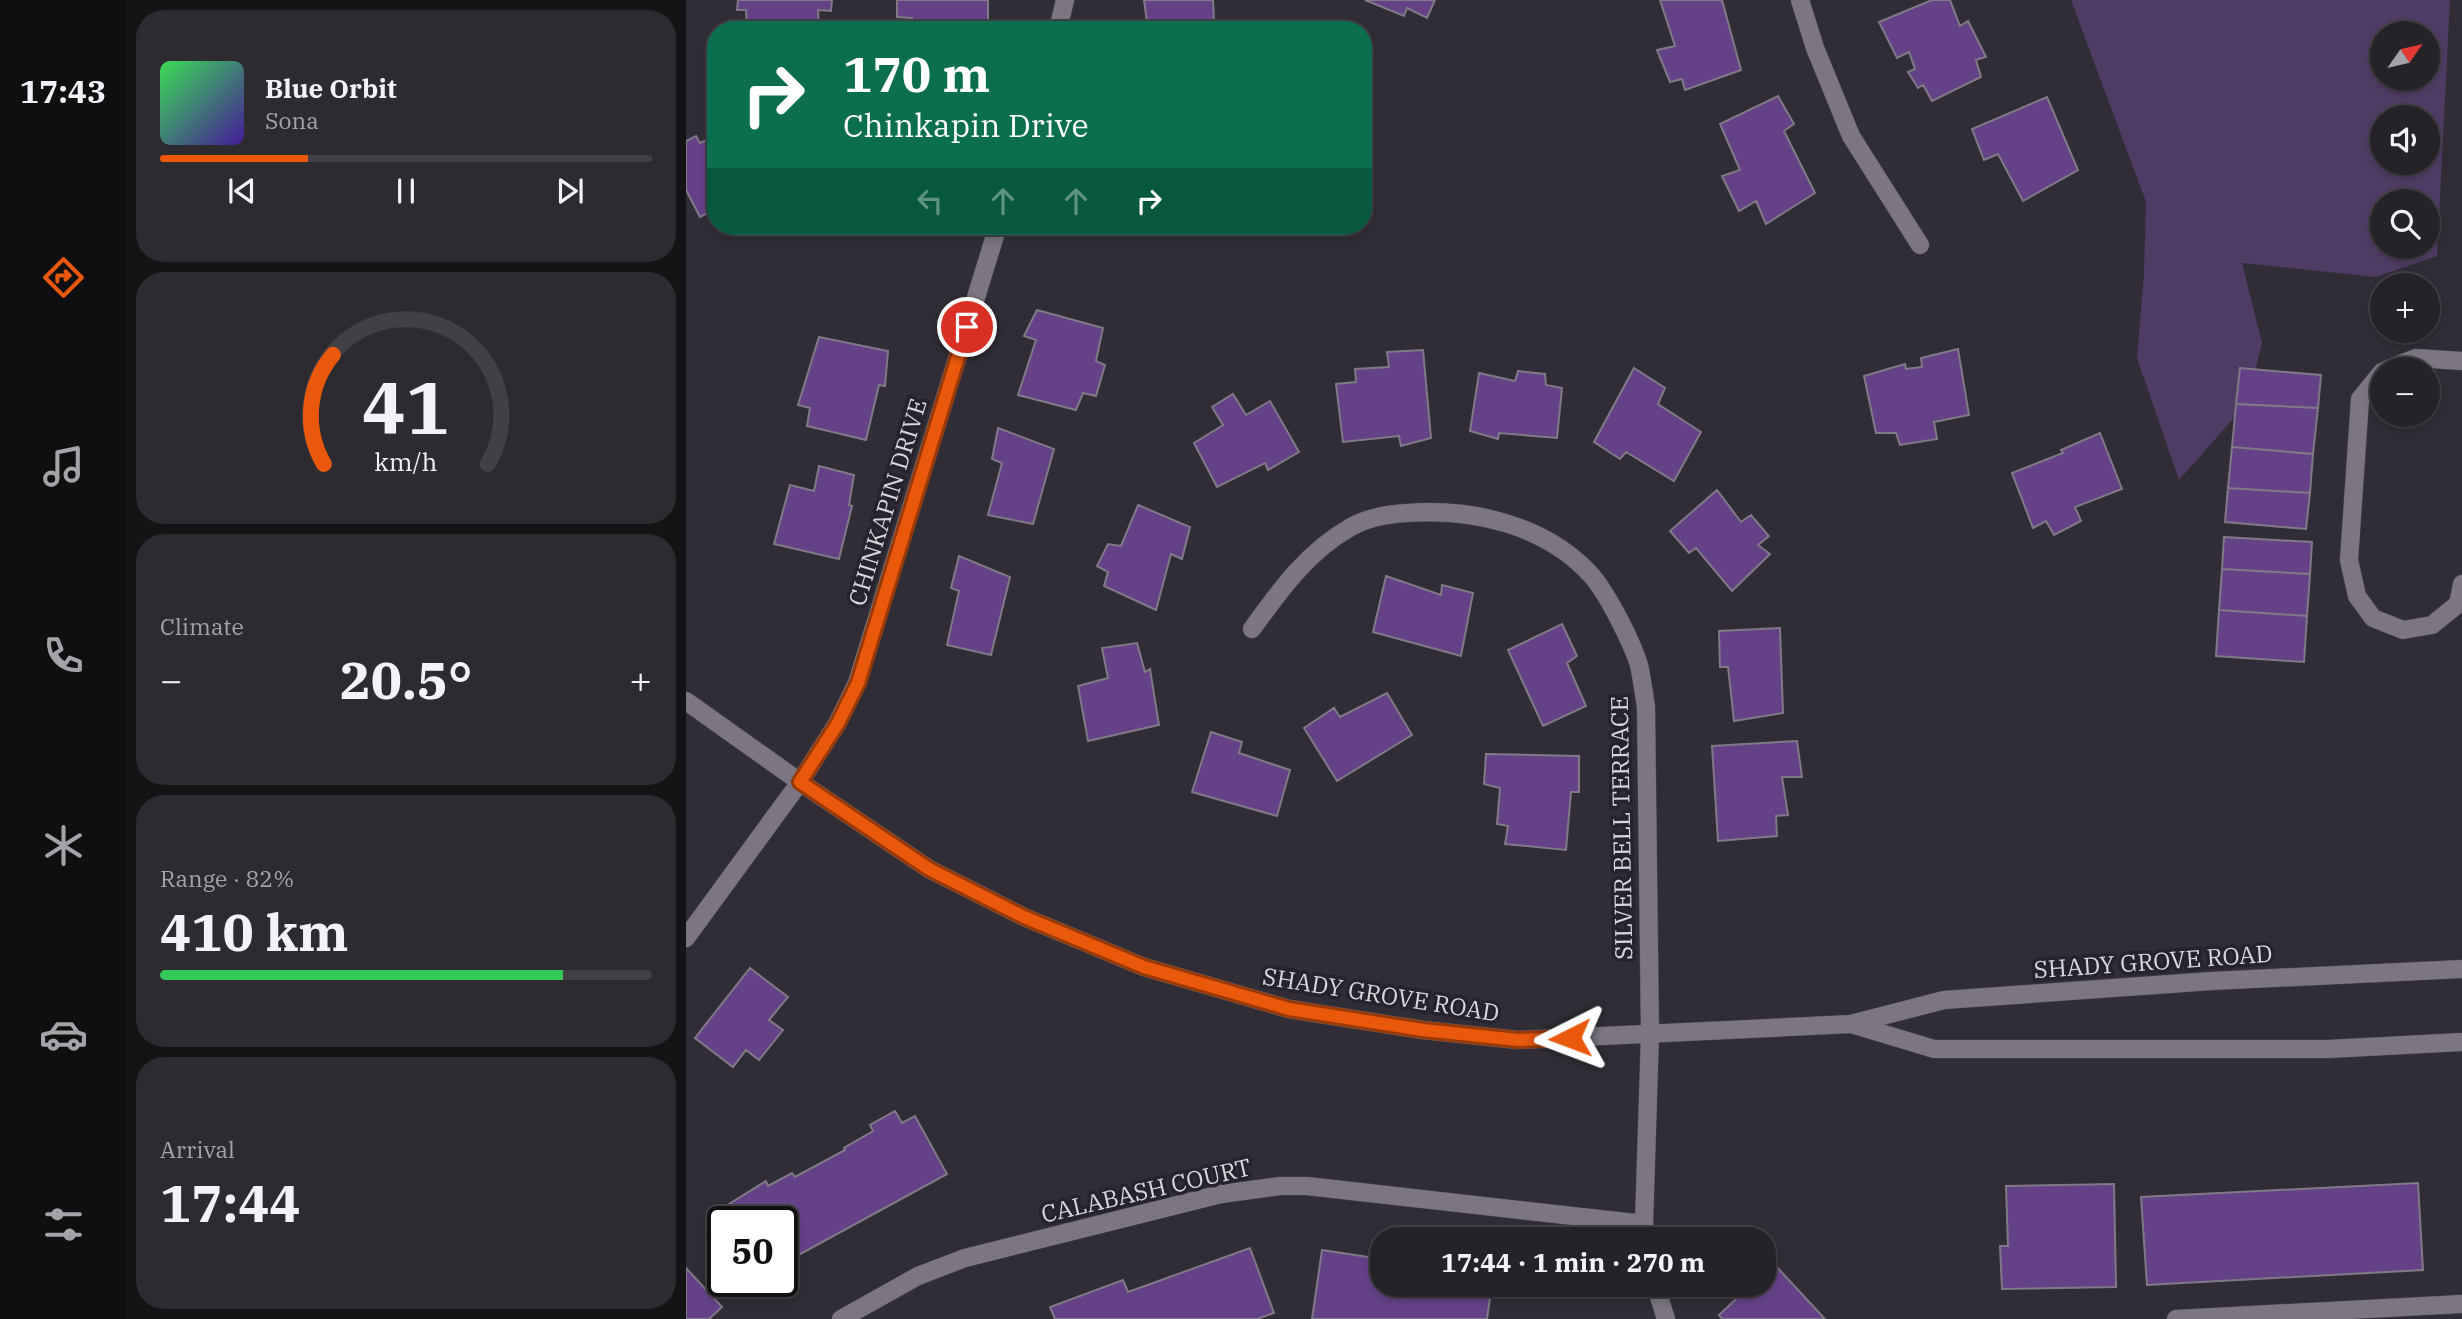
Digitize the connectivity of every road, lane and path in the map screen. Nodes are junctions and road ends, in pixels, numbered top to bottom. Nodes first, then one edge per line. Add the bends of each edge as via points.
1 (1065, 0) edge
2 (1801, 0) edge
3 (1060, 21) edge
4 (995, 235) edge
5 (1920, 245) dead end
6 (2440, 360) edge
7 (2462, 361) edge
8 (2370, 387) edge
9 (2462, 584) edge
10 (1252, 629) dead end
11 (686, 701) edge
12 (800, 782) junction
13 (686, 938) edge
14 (2462, 969) edge
15 (1851, 1024) junction
16 (1650, 1034) junction
17 (2462, 1042) edge
18 (1616, 1227) edge
19 (1646, 1227) edge
20 (1659, 1297) edge
21 (2462, 1304) edge
22 (841, 1319) edge
23 (1665, 1319) edge
24 (2176, 1319) edge

1 - 3 street
2 - 5 street via 1851,136
4 - 12 street, CHINKAPIN DRIVE via 858,683
6 - 7 street
8 - 9 street via 2360,399 2349,560 2357,596 2373,618 2403,630 2432,625 2458,604
10 - 16 street, SILVER BELL TERRACE via 1288,579 1318,550 1353,526 1389,514 1436,511 1475,515 1514,527 1554,544 1592,577 1621,623 1639,664 1646,707
11 - 12 street, SHADY GROVE ROAD
12 - 13 street, CHINKAPIN DRIVE
12 - 16 street, SHADY GROVE ROAD via 929,869 1024,917 1144,967 1289,1009 1423,1030 1518,1040
14 - 15 street, SHADY GROVE ROAD via 1944,1000
15 - 16 street, SHADY GROVE ROAD
15 - 17 street, SHADY GROVE ROAD via 1934,1049 2328,1049
16 - 19 street, SILVER BELL TERRACE
18 - 22 street, CALABASH COURT via 1307,1186 1248,1190 965,1258 906,1282
20 - 23 street
21 - 24 street

